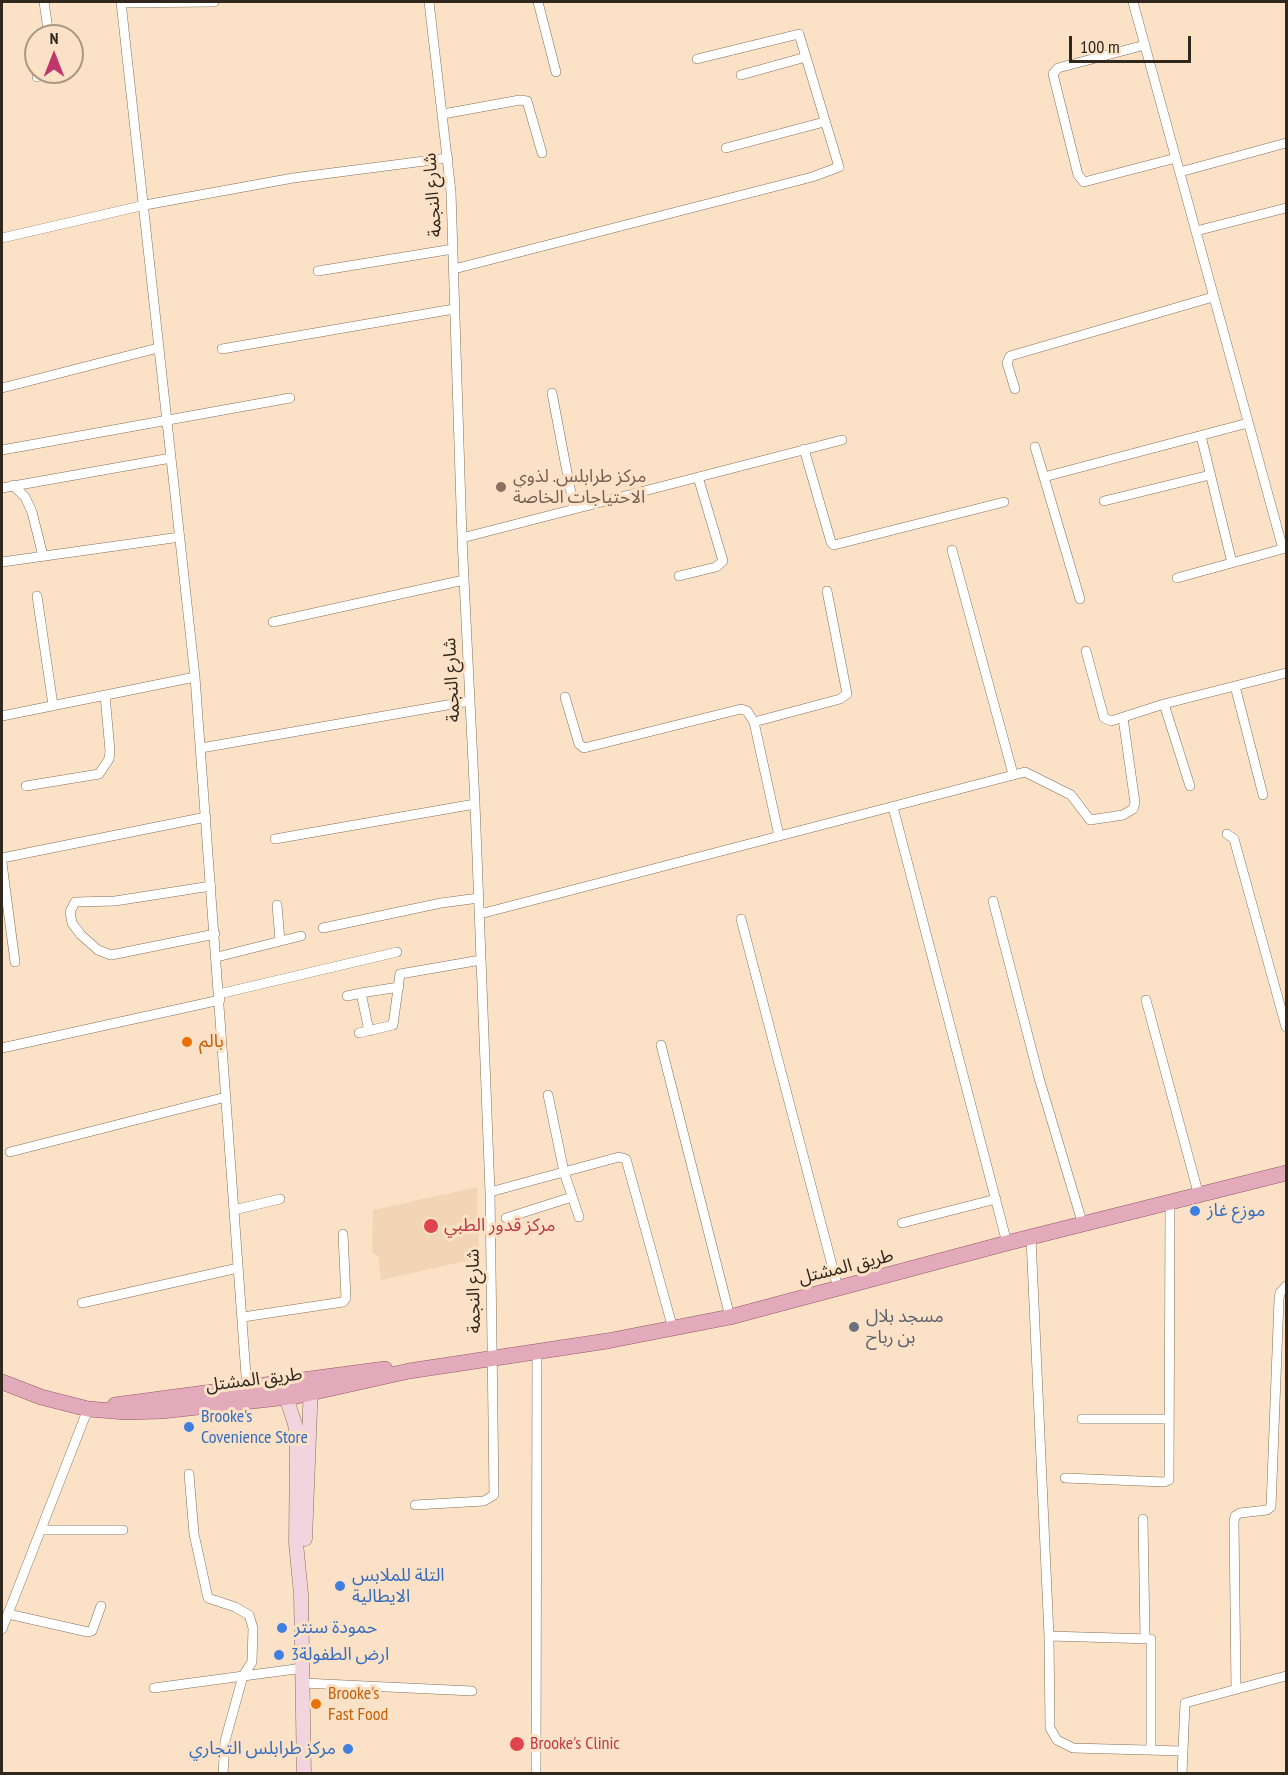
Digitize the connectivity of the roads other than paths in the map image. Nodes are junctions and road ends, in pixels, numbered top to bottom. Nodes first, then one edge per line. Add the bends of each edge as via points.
1 (44, 2) edge
2 (121, 2) edge
3 (214, 2) edge
4 (429, 2) edge
5 (538, 2) edge
6 (1133, 2) edge
7 (47, 24) edge
8 (1145, 45) junction
9 (806, 57) junction
10 (697, 59) dead end
11 (555, 72) dead end
12 (741, 75) dead end
13 (443, 114) junction
14 (824, 122) junction
15 (1287, 143) edge
16 (726, 148) dead end
17 (542, 153) dead end
18 (448, 158) junction
19 (1176, 158) junction
20 (1180, 172) junction
21 (145, 206) junction
22 (1287, 208) edge
23 (1196, 231) junction
24 (2, 238) edge
25 (453, 249) junction
26 (453, 269) junction
27 (318, 271) dead end
28 (1213, 297) junction
29 (453, 309) junction
30 (158, 348) junction
31 (222, 349) dead end
32 (2, 388) edge
33 (1015, 389) dead end
34 (552, 393) dead end
35 (290, 398) dead end
36 (167, 421) junction
37 (1248, 423) junction
38 (1201, 436) junction
39 (842, 440) dead end
40 (1035, 447) dead end
41 (804, 449) junction
42 (2, 450) edge
43 (171, 458) junction
44 (1210, 475) junction
45 (698, 477) junction
46 (1044, 477) junction
47 (13, 485) junction
48 (2, 488) edge
49 (1104, 501) dead end
50 (1004, 502) dead end
51 (574, 510) junction
52 (180, 537) junction
53 (462, 538) junction
54 (1285, 549) edge
55 (952, 550) dead end
56 (43, 556) junction
57 (2, 562) edge
58 (1232, 563) junction
59 (679, 576) dead end
60 (1177, 578) dead end
61 (464, 580) junction
62 (827, 591) dead end
63 (37, 596) dead end
64 (1080, 599) dead end
65 (273, 622) dead end
66 (1086, 651) dead end
67 (1287, 673) edge
68 (195, 676) junction
69 (1235, 686) junction
70 (105, 695) junction
71 (565, 697) dead end
72 (470, 701) junction
73 (1164, 704) junction
74 (53, 705) junction
75 (2, 716) edge
76 (1123, 718) junction
77 (754, 722) junction
78 (201, 748) junction
79 (1013, 774) junction
80 (26, 786) dead end
81 (1190, 786) dead end
82 (1263, 795) dead end
83 (475, 804) junction
84 (893, 807) junction
85 (206, 817) junction
86 (1227, 834) dead end
87 (779, 836) junction
88 (275, 839) dead end
89 (2, 860) edge
90 (211, 886) junction
91 (479, 898) junction
92 (993, 901) dead end
93 (277, 905) dead end
94 (480, 914) junction
95 (741, 919) dead end
96 (323, 928) dead end
97 (215, 934) junction
98 (301, 936) dead end
99 (280, 941) junction
100 (397, 952) dead end
101 (217, 957) junction
102 (481, 960) junction
103 (15, 962) dead end
104 (399, 987) junction
105 (361, 993) junction
106 (347, 996) dead end
107 (220, 997) junction
108 (1146, 1000) dead end
109 (1287, 1027) edge
110 (661, 1045) dead end
111 (2, 1048) edge
112 (548, 1095) dead end
113 (226, 1097) junction
114 (10, 1152) dead end
115 (564, 1172) junction
116 (1287, 1173) edge
117 (490, 1192) junction
118 (1199, 1196) junction
119 (572, 1197) junction
120 (280, 1199) dead end
121 (996, 1199) junction
122 (1170, 1203) junction
123 (234, 1210) junction
124 (579, 1217) dead end
125 (506, 1218) dead end
126 (902, 1223) dead end
127 (1083, 1225) junction
128 (343, 1234) dead end
129 (1031, 1238) junction
130 (1007, 1243) junction
131 (238, 1268) junction
132 (1287, 1286) edge
133 (838, 1288) junction
134 (82, 1303) dead end
135 (243, 1317) junction
136 (730, 1317) junction
137 (673, 1329) junction
138 (537, 1352) junction
139 (492, 1358) junction
140 (2, 1382) edge
141 (311, 1386) junction
142 (247, 1389) junction
143 (284, 1390) junction
144 (95, 1409) junction
145 (1082, 1419) dead end
146 (1169, 1419) junction
147 (189, 1474) dead end
148 (1065, 1478) dead end
149 (415, 1505) dead end
150 (1143, 1520) dead end
151 (42, 1530) junction
152 (123, 1530) dead end
153 (301, 1594) junction
154 (101, 1606) dead end
155 (8, 1614) junction
156 (2, 1629) edge
157 (1049, 1636) junction
158 (1145, 1637) junction
159 (303, 1668) junction
160 (243, 1676) junction
161 (1287, 1676) edge
162 (303, 1683) junction
163 (154, 1688) dead end
164 (1236, 1688) junction
165 (472, 1691) dead end
166 (1150, 1750) junction
167 (1182, 1751) junction
168 (222, 1773) edge
169 (304, 1773) edge
170 (536, 1773) edge
171 (1182, 1773) edge

1 - 7 street
2 - 3 street
2 - 21 street
4 - 13 street, شارع النجمة
5 - 11 street
6 - 8 street
8 - 19 street
8 - 19 street via 1055,70 1053,78 1078,175 1084,182
9 - 10 street via 802,37 793,33
9 - 12 street
9 - 14 street
13 - 17 street via 527,101
13 - 18 street, شارع النجمة
14 - 16 street
14 - 26 street via 838,163 836,170
15 - 20 street
18 - 21 street via 293,178
18 - 25 street, شارع النجمة
19 - 20 street
20 - 23 street
21 - 24 street
21 - 30 street
22 - 23 street
23 - 28 street
25 - 26 street, شارع النجمة
25 - 27 street
26 - 29 street, شارع النجمة
28 - 33 street via 1010,356 1007,363
28 - 37 street
29 - 31 street
29 - 53 street, شارع النجمة
30 - 32 street
30 - 36 street
34 - 51 street
35 - 36 street
36 - 42 street
36 - 43 street
37 - 38 street
37 - 54 street
38 - 44 street
38 - 46 street
39 - 41 street
40 - 46 street
41 - 45 street
41 - 50 street via 834,545
43 - 47 street
43 - 52 street
44 - 49 street
44 - 58 street
45 - 51 street
45 - 59 street via 723,561 716,567
46 - 64 street
47 - 48 street
47 - 56 street via 26,497
51 - 53 street
52 - 56 street
52 - 68 street
53 - 61 street, شارع النجمة
54 - 58 street
55 - 79 street
56 - 57 street
58 - 60 street
61 - 65 street
61 - 72 street, شارع النجمة
62 - 77 street via 847,694
63 - 74 street
66 - 76 street via 1104,718
67 - 69 street
68 - 70 street
68 - 78 street
69 - 73 street
69 - 82 street
70 - 74 street
70 - 80 street via 109,759 99,774
71 - 77 street via 579,744 584,748 741,709 751,714
72 - 78 street
72 - 83 street, شارع النجمة
73 - 76 street
73 - 81 street
74 - 75 street
76 - 79 street via 1135,803 1130,812 1090,820 1071,795 1058,787 1025,772
77 - 87 street
78 - 85 street
79 - 84 street
83 - 88 street
83 - 91 street, شارع النجمة
84 - 87 street
84 - 121 street
85 - 89 street
85 - 90 street
86 - 109 street via 1234,839
87 - 94 street
89 - 103 street
90 - 97 street
90 - 97 street via 115,901 75,902 70,912 72,923 89,943 111,954
91 - 94 street, شارع النجمة
91 - 96 street
92 - 127 street via 1039,1078
93 - 99 street
94 - 102 street, شارع النجمة
95 - 133 street
97 - 101 street
98 - 99 street
99 - 101 street
100 - 107 street
101 - 107 street
102 - 104 street via 400,974
102 - 117 street, شارع النجمة
104 - 105 street
104 - 105 street via 393,1024 364,1032
105 - 106 street
107 - 111 street
107 - 113 street
108 - 118 street
110 - 136 street
112 - 115 street
113 - 114 street
113 - 123 street
115 - 117 street
115 - 119 street
115 - 137 street via 619,1157 629,1162
116 - 118 main road, طريق المشتل
117 - 139 street, شارع النجمة
118 - 122 main road, طريق المشتل
119 - 124 street
119 - 125 street
120 - 123 street
121 - 126 street
121 - 130 street
122 - 127 main road, طريق المشتل
122 - 146 street
123 - 131 street
127 - 129 main road, طريق المشتل
128 - 135 street via 343,1302
129 - 130 main road, طريق المشتل
129 - 157 street
130 - 133 main road, طريق المشتل
131 - 134 street
131 - 135 street
132 - 164 street via 1279,1299 1271,1507 1240,1513 1234,1522
133 - 136 main road, طريق المشتل
135 - 142 street
136 - 137 main road, طريق المشتل
137 - 138 main road, طريق المشتل
138 - 139 main road, طريق المشتل
138 - 170 street
139 - 141 main road, طريق المشتل via 409,1371 392,1369
139 - 149 street, شارع النجمة via 494,1495 484,1501
140 - 144 main road, طريق المشتل via 41,1397
141 - 143 main road, طريق المشتل
141 - 153 main road
142 - 143 main road, طريق المشتل
142 - 144 main road, طريق المشتل
143 - 144 main road, طريق المشتل via 162,1411
143 - 153 main road via 297,1440 296,1543
144 - 151 street
145 - 146 street
146 - 148 street via 1169,1480
147 - 160 street via 194,1534 208,1598 249,1615 252,1662
150 - 158 street
151 - 152 street
151 - 155 street
153 - 159 main road
154 - 155 street via 92,1631 88,1632
155 - 156 street
157 - 158 street
157 - 166 street via 1053,1735 1073,1748
158 - 166 street via 1151,1639
159 - 160 street
159 - 162 main road
160 - 163 street
160 - 168 street via 225,1741
161 - 164 street
162 - 165 street
162 - 169 main road
164 - 167 street via 1185,1703
166 - 167 street
167 - 171 street

